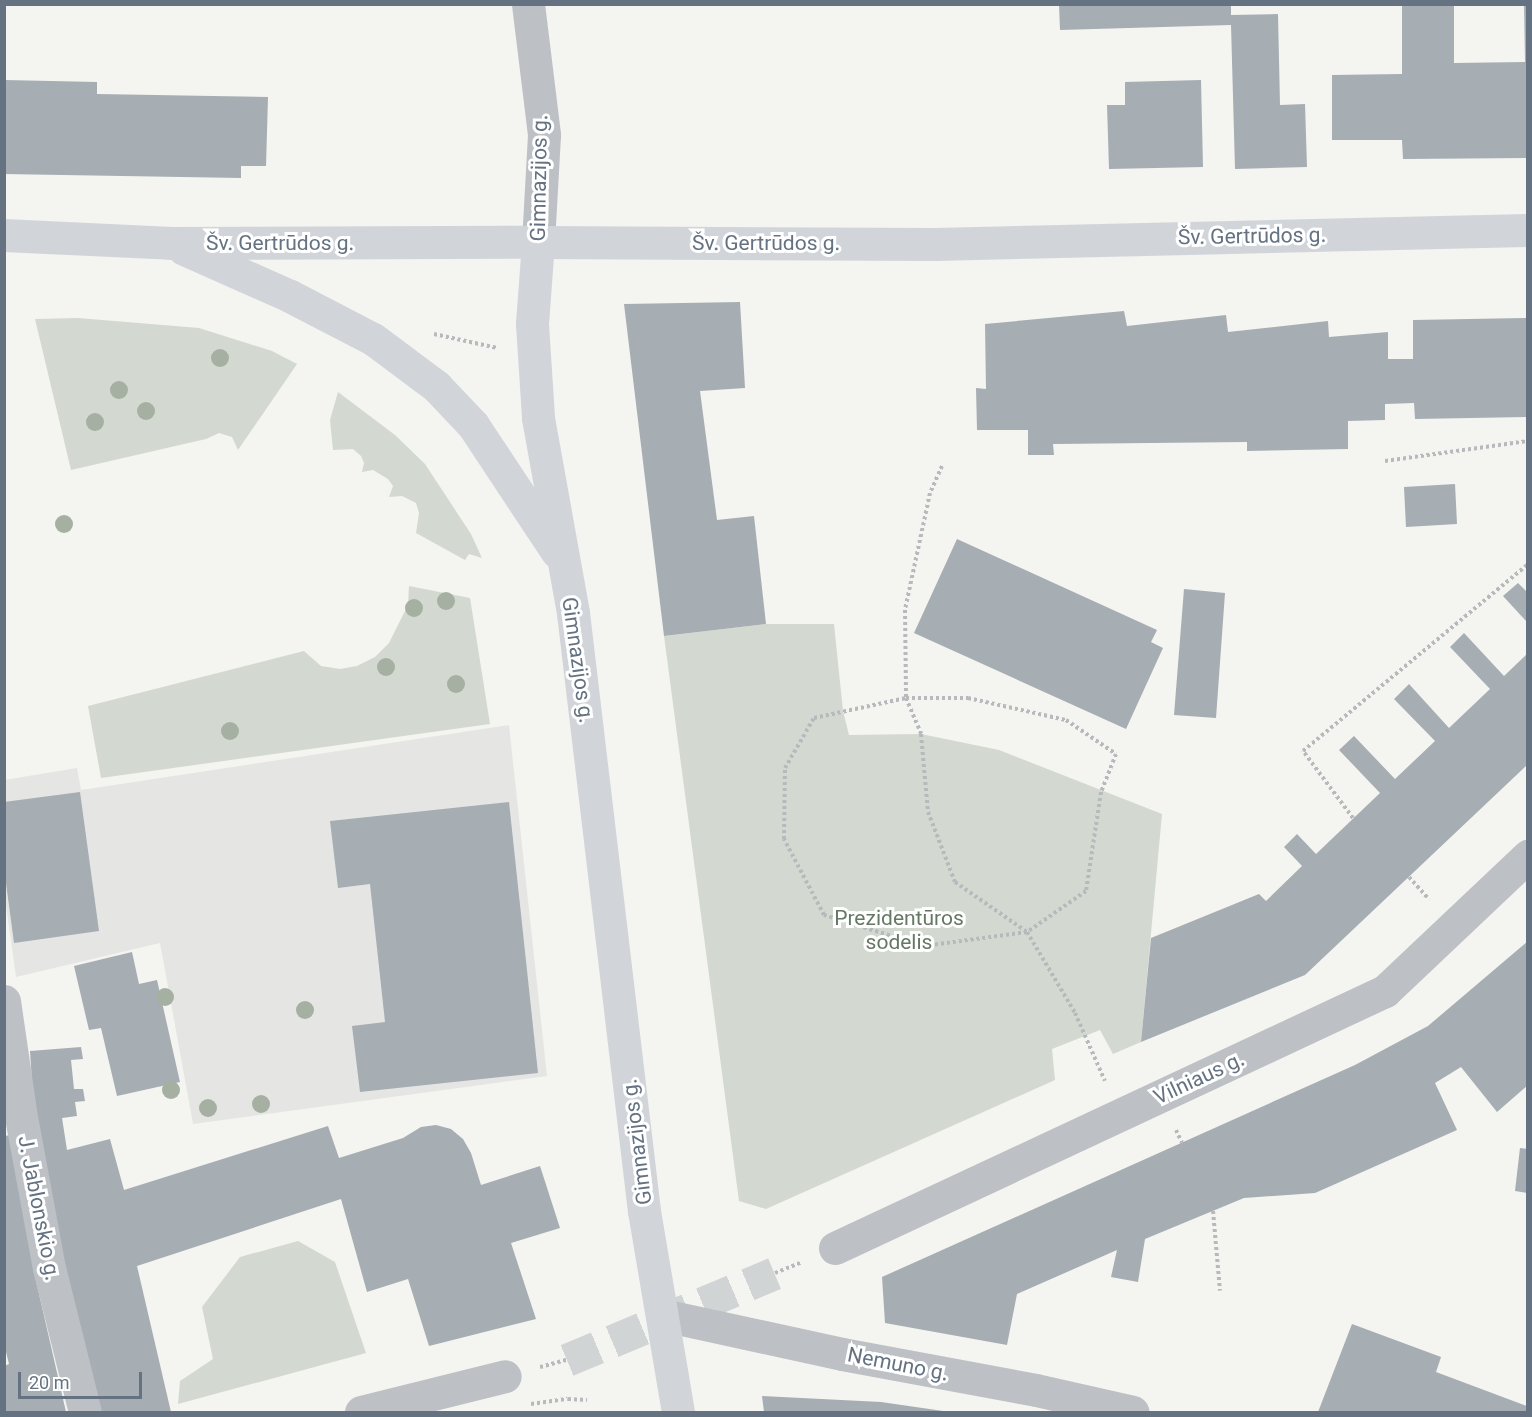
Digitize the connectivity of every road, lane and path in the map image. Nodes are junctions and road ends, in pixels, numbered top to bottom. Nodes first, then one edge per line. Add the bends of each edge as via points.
1 (528, 4) edge
2 (1527, 230) edge
3 (4, 235) edge
4 (538, 242) junction
5 (171, 243) junction
6 (395, 356) junction
7 (533, 356) junction
8 (1527, 441) edge
9 (1384, 461) dead end
10 (942, 466) dead end
11 (563, 560) junction
12 (1527, 564) edge
13 (906, 698) junction
14 (1353, 818) dead end
15 (1527, 856) edge
16 (1028, 932) junction
17 (4, 1001) edge
18 (1122, 1114) junction
19 (1214, 1211) dead end
20 (835, 1248) dead end
21 (1220, 1292) dead end
22 (663, 1315) junction
23 (505, 1376) dead end
24 (85, 1413) edge
25 (360, 1413) edge
26 (678, 1413) edge
27 (1133, 1413) edge

1 - 4 street, Gimnazijos g. via 544,135
2 - 4 main road, Šv. Gertrūdos g. via 935,244
3 - 5 main road, Šv. Gertrūdos g.
4 - 5 main road, Šv. Gertrūdos g.
4 - 7 main road, Gimnazijos g.
5 - 6 main road via 290,296 373,339
6 - 7 path via 416,330
6 - 11 main road via 436,386 473,424
7 - 11 main road, Gimnazijos g. via 538,418
8 - 9 path
10 - 13 path via 930,493 905,610
11 - 22 main road, Gimnazijos g. via 580,669 644,1211
12 - 14 path via 1303,751
13 - 16 path via 921,734 928,812 956,882
13 - 16 path via 968,698 1066,720 1116,754 1101,792 1086,891
13 - 16 path via 814,718 785,768 784,839 824,915 924,946
15 - 18 street, Vilniaus g. via 1385,991
16 - 18 path via 1075,1012
17 - 24 street, J. Jablonskio g. via 49,1268
18 - 20 street, Vilniaus g.
19 - 21 path
22 - 26 main road, Gimnazijos g.
22 - 27 street, Nemuno g.
23 - 25 street

